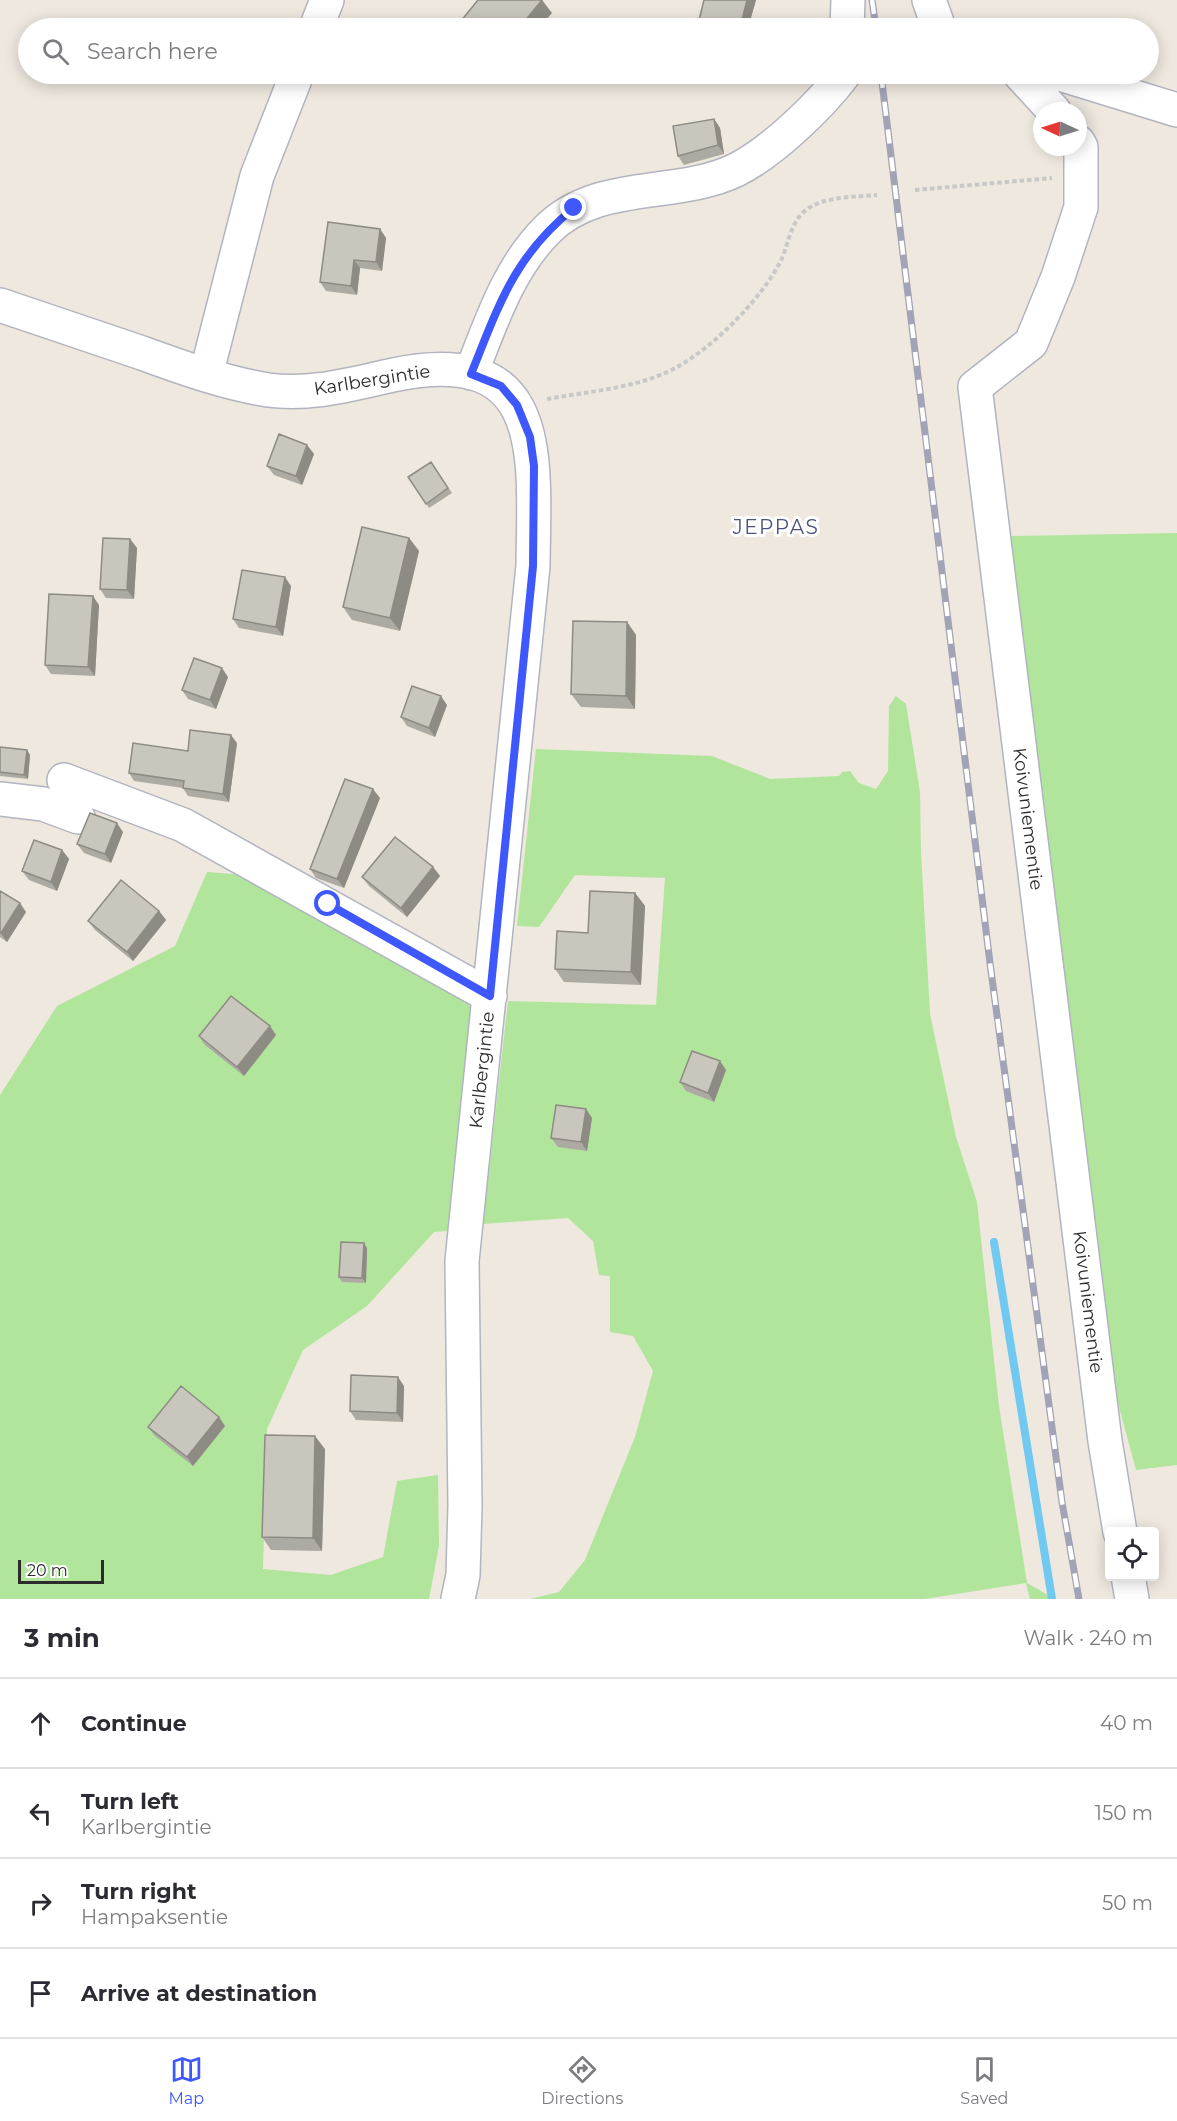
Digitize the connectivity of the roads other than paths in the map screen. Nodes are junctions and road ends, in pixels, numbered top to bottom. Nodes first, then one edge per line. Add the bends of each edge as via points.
1 (327, 0) edge
2 (848, 0) edge
3 (929, 0) edge
4 (320, 18) edge
5 (847, 18) edge
6 (935, 18) edge
7 (293, 84) edge
8 (834, 84) edge
9 (1029, 84) edge
10 (1092, 84) edge
11 (1046, 102) edge
12 (1177, 110) edge
13 (1081, 156) edge
14 (0, 305) edge
15 (471, 374) junction
16 (206, 375) junction
17 (64, 780) dead end
18 (0, 800) edge
19 (78, 817) dead end
20 (490, 996) junction
21 (1119, 1527) edge
22 (1129, 1581) edge
23 (458, 1599) edge
24 (1132, 1599) edge

1 - 4 street
2 - 5 street
3 - 6 street
7 - 16 street via 257,176
8 - 15 street via 774,146 735,170 574,208 548,228 508,284
9 - 11 street
10 - 12 street
13 - 21 street, Koivuniementie via 1081,207 1031,343 975,387 1105,1441
14 - 16 street, Karlbergintie
15 - 16 street, Karlbergintie via 432,369 298,392 268,390
15 - 20 street, Karlbergintie via 501,386 517,405 530,437 534,466 533,566
17 - 20 street via 183,825
18 - 19 street via 43,804
20 - 23 street, Karlbergintie via 462,1261 465,1506 463,1575
22 - 24 street

